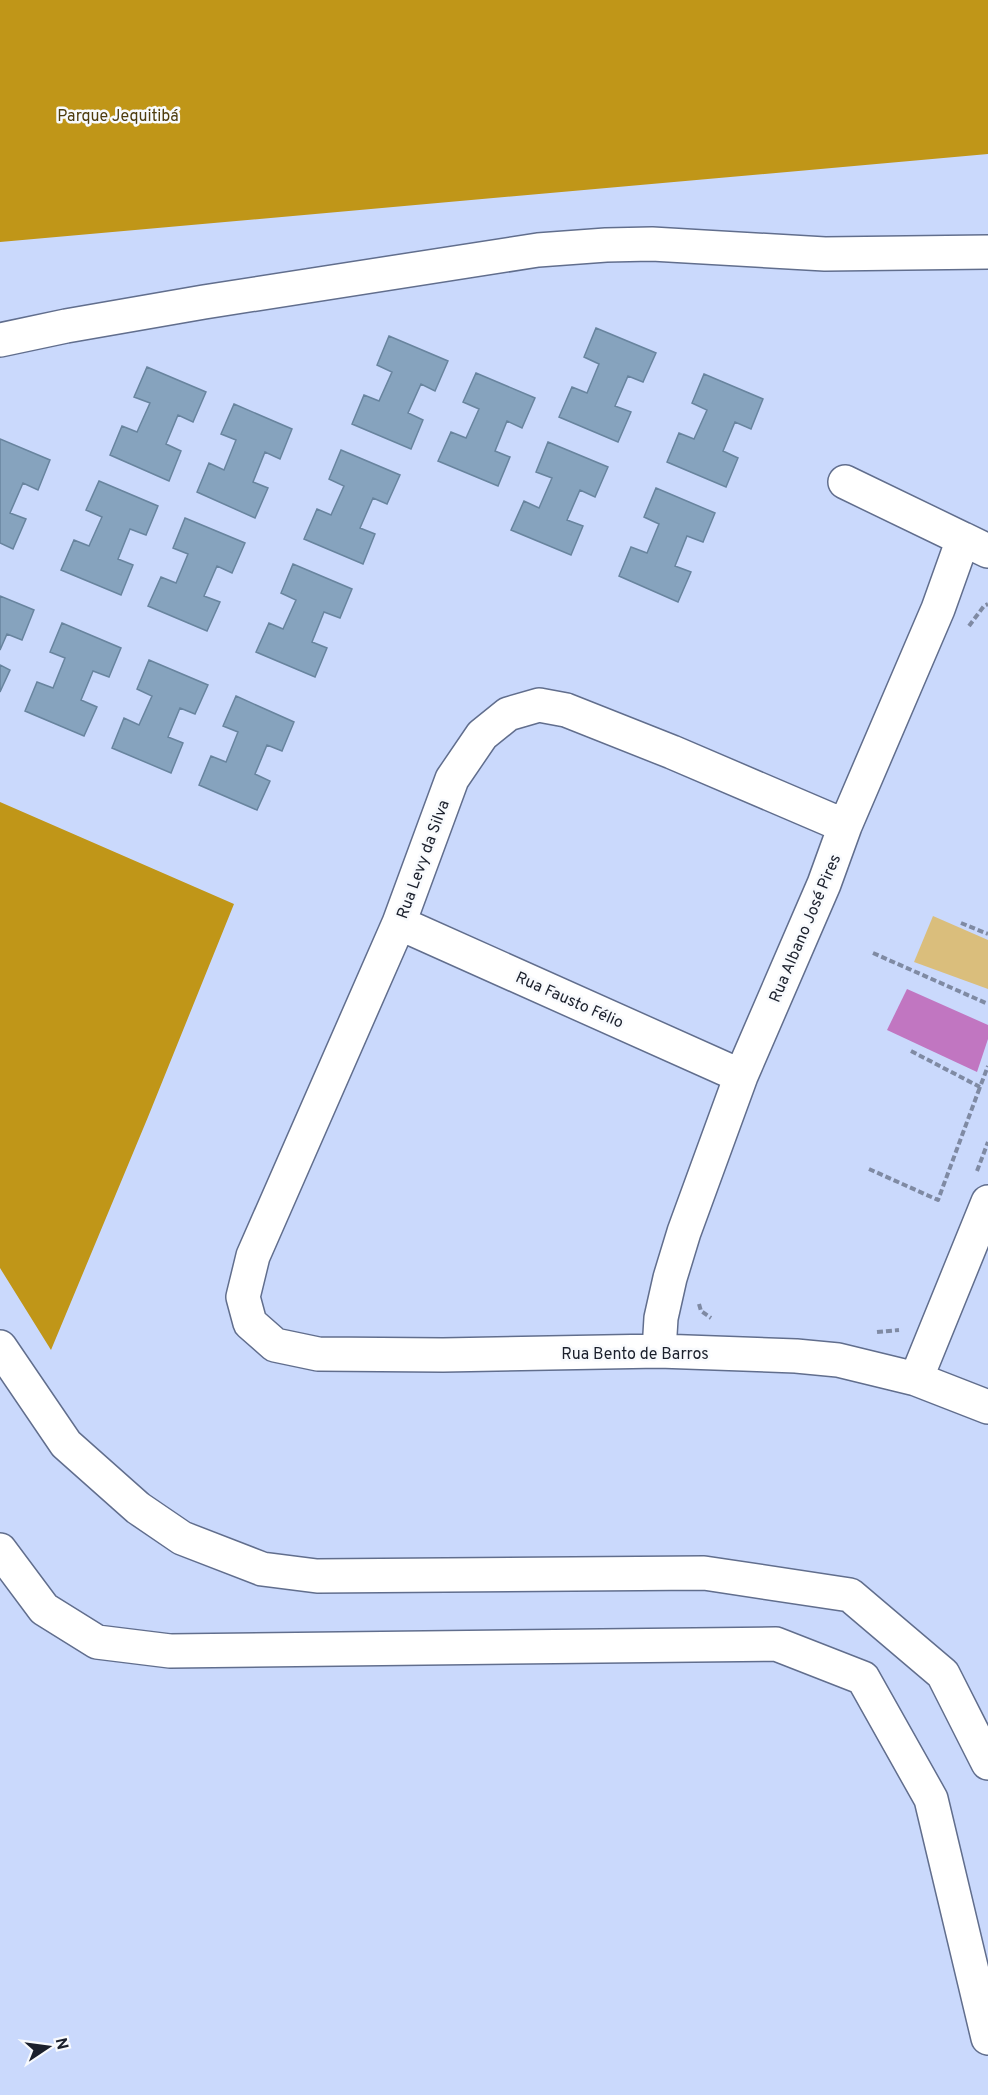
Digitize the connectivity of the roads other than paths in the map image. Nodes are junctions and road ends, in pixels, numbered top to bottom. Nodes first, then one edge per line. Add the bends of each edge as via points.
1 (988, 252) edge
2 (0, 340) edge
3 (845, 482) dead end
4 (976, 545) edge
5 (845, 826) junction
6 (399, 923) junction
7 (741, 1076) junction
8 (981, 1190) edge
9 (275, 1345) joint
10 (0, 1347) edge
11 (659, 1351) junction
12 (916, 1379) junction
13 (988, 1407) edge
14 (0, 1551) edge
15 (988, 1763) edge
16 (988, 2038) edge

1 - 2 street via 825,254 652,244 538,250 204,302
3 - 4 street
4 - 5 street, Rua Albano José Pires via 938,609
5 - 6 street, Rua Levy da Silva via 566,710 539,705 508,714 482,735 452,779
5 - 7 street, Rua Albano José Pires
6 - 7 street, Rua Fausto Félio
6 - 9 street, Rua Levy da Silva via 253,1256 243,1297 250,1323
7 - 11 street, Rua Albano José Pires via 677,1255 662,1318
8 - 12 street
9 - 11 street, Rua Bento de Barros via 318,1354
10 - 15 street via 66,1444 138,1508 182,1538 262,1569 317,1576 704,1574 850,1595 943,1674
11 - 12 street, Rua Bento de Barros via 838,1360
12 - 13 street, Rua Bento de Barros
14 - 16 street via 44,1609 97,1642 170,1651 776,1644 863,1678 931,1799

